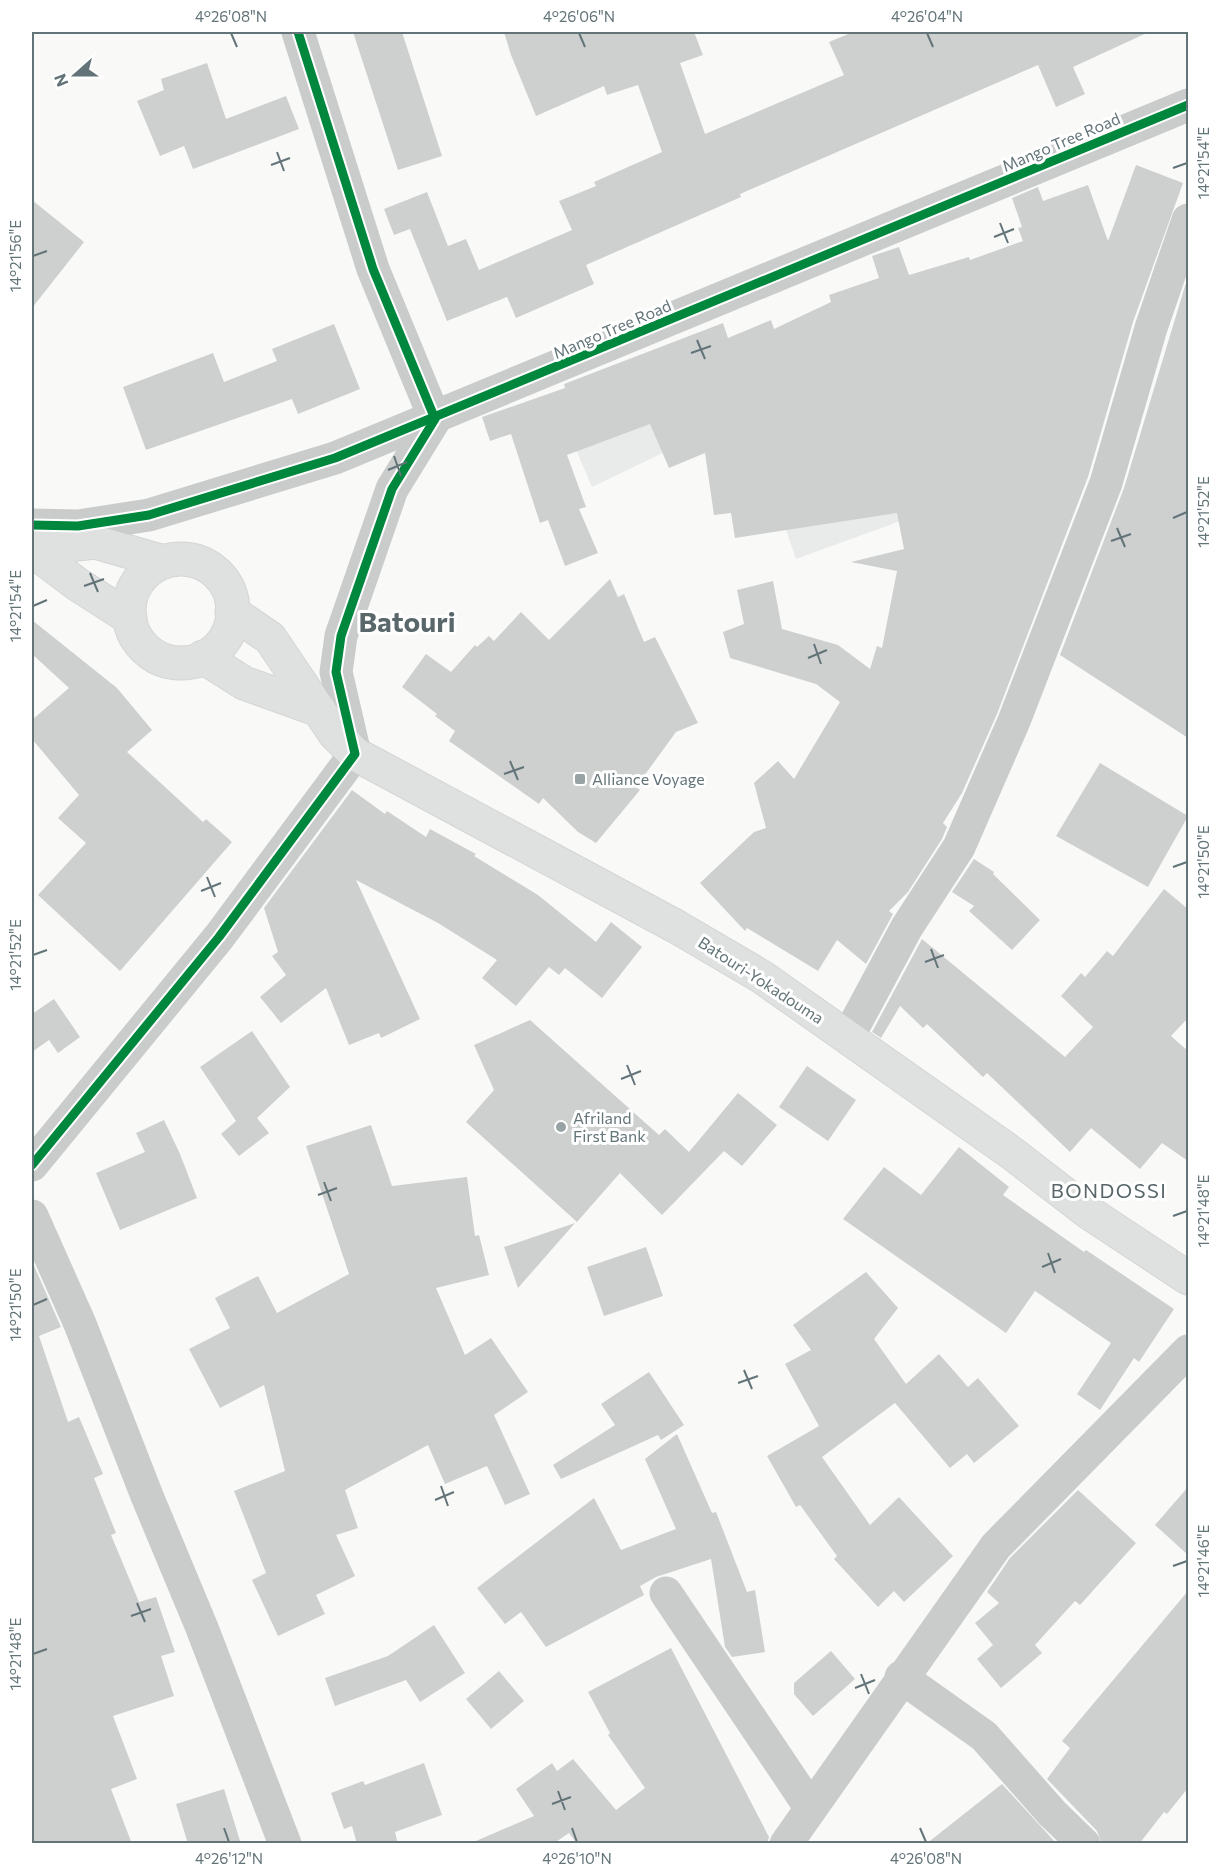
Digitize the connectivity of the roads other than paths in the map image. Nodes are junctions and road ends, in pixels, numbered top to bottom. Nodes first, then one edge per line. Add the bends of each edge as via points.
1 (298, 32) edge
2 (1188, 105) edge
3 (1188, 220) edge
4 (435, 419) junction
5 (32, 525) edge
6 (32, 549) edge
7 (164, 562) junction
8 (232, 612) junction
9 (130, 618) junction
10 (203, 657) junction
11 (319, 710) junction
12 (356, 754) junction
13 (848, 1037) junction
14 (32, 1165) edge
15 (32, 1216) edge
16 (1188, 1278) edge
17 (1188, 1351) edge
18 (666, 1593) dead end
19 (901, 1677) junction
20 (810, 1807) junction
21 (285, 1844) edge
22 (786, 1844) edge
23 (1084, 1844) edge

1 - 4 street via 373,269
2 - 4 street, Mango Tree Road
3 - 13 street via 1150,328 1106,483 1014,721 959,847 907,927
4 - 5 street, Mango Tree Road via 335,459 149,514 78,526
4 - 12 street via 392,489 341,636 336,672
6 - 7 highway via 95,542
6 - 9 highway
7 - 8 highway via 179,558 207,566 223,579
7 - 9 highway via 140,578 129,604
8 - 10 highway via 227,636 215,651
8 - 11 highway, Batouri-Yokadouma via 270,638
9 - 10 highway via 142,646 154,656 183,664
10 - 11 highway via 244,683
11 - 12 highway, Batouri-Yokadouma via 335,734
12 - 13 highway, Batouri-Yokadouma via 677,927 762,977
12 - 14 street via 219,937
13 - 16 highway, Batouri-Yokadouma via 1088,1212
15 - 21 street via 80,1324
17 - 19 street via 996,1546
18 - 20 street
19 - 20 street
19 - 23 street via 984,1736
20 - 22 street

